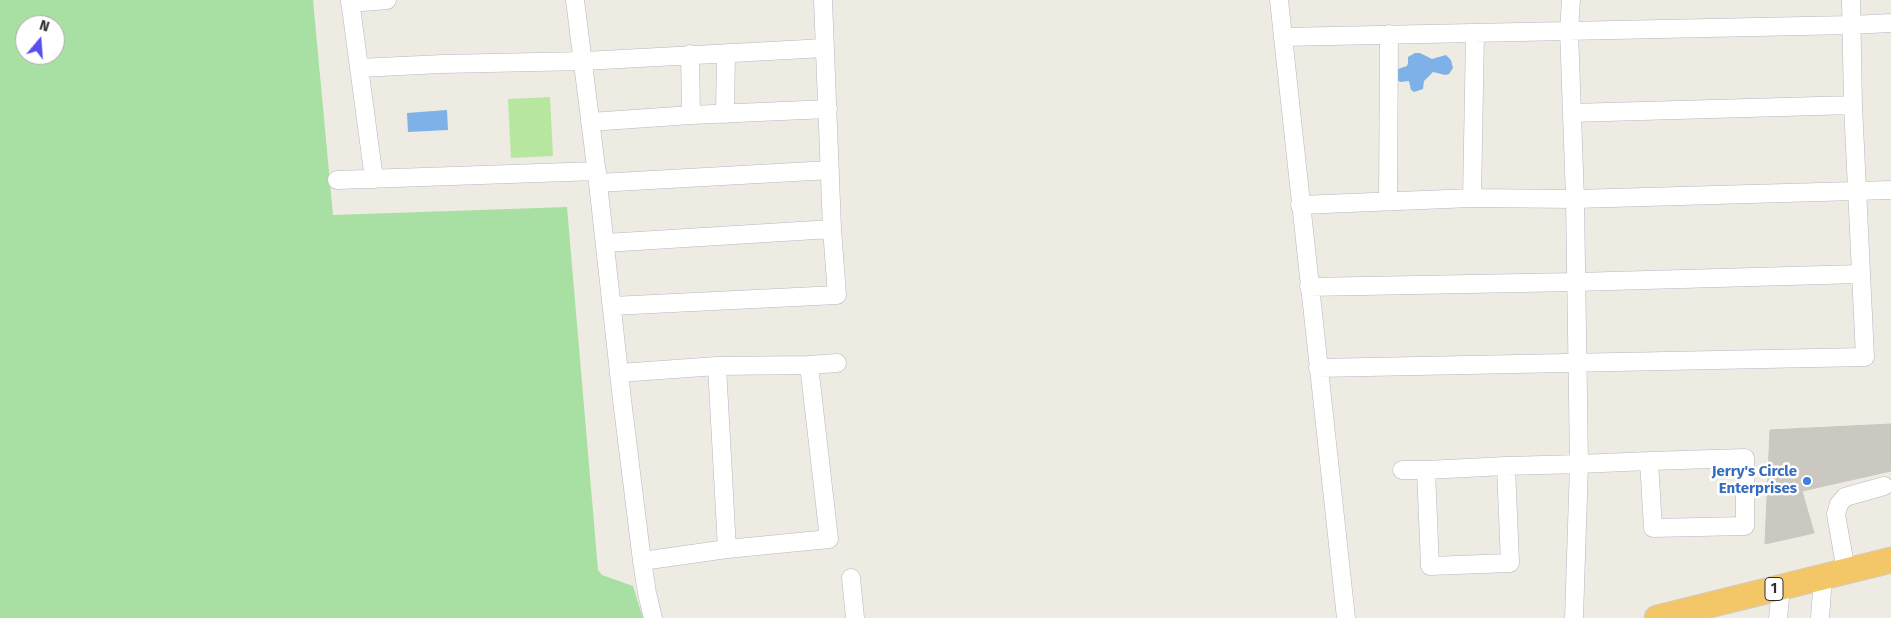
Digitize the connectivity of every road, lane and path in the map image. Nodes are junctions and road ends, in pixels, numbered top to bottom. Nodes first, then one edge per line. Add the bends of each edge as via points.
1 (388, 0) edge
2 (575, 0) edge
3 (823, 0) edge
4 (1279, 0) edge
5 (1570, 0) edge
6 (1851, 0) edge
7 (350, 1) edge
8 (1891, 23) edge
9 (1851, 25) junction
10 (1570, 30) junction
11 (1475, 33) junction
12 (1389, 34) junction
13 (1283, 37) junction
14 (825, 48) junction
15 (726, 53) junction
16 (690, 54) junction
17 (584, 60) junction
18 (359, 68) junction
19 (1853, 105) junction
20 (828, 109) junction
21 (1572, 112) junction
22 (725, 114) junction
23 (691, 115) junction
24 (590, 122) junction
25 (830, 170) junction
26 (598, 177) junction
27 (374, 179) junction
28 (336, 180) dead end
29 (1891, 190) edge
30 (1857, 191) junction
31 (1472, 198) junction
32 (1575, 199) junction
33 (1388, 201) junction
34 (1300, 205) junction
35 (832, 229) junction
36 (605, 243) junction
37 (1860, 274) junction
38 (1576, 282) junction
39 (1310, 287) junction
40 (612, 306) junction
41 (837, 363) dead end
42 (1577, 364) junction
43 (809, 365) junction
44 (717, 366) junction
45 (1318, 368) junction
46 (618, 373) junction
47 (1649, 461) junction
48 (1579, 464) junction
49 (1506, 466) junction
50 (1402, 470) dead end
51 (1426, 470) junction
52 (1884, 486) dead end
53 (727, 548) junction
54 (1891, 560) edge
55 (642, 561) junction
56 (1846, 572) junction
57 (1823, 577) junction
58 (851, 578) dead end
59 (1781, 588) junction
60 (653, 618) edge
61 (851, 618) edge
62 (1346, 618) edge
63 (1574, 618) edge
64 (1656, 618) edge
65 (1778, 618) edge
66 (1820, 618) edge

1 - 7 street
2 - 17 street
3 - 14 street
4 - 13 street
5 - 10 street
6 - 9 street
7 - 18 street
8 - 9 street
9 - 10 street
9 - 19 street
10 - 11 street
10 - 21 street
11 - 12 street
11 - 31 street
12 - 13 street
12 - 33 street
13 - 34 street
14 - 15 street
14 - 20 street
15 - 16 street
15 - 22 street
16 - 17 street
16 - 23 street
17 - 18 street
17 - 24 street
18 - 27 street
19 - 21 street
19 - 30 street
20 - 22 street
20 - 25 street
21 - 32 street
22 - 23 street
23 - 24 street
24 - 26 street
25 - 26 street
25 - 35 street
26 - 27 street
26 - 36 street
27 - 28 street
29 - 30 street
30 - 32 street
30 - 37 street
31 - 32 street
31 - 33 street
32 - 38 street
33 - 34 street
34 - 39 street
35 - 36 street
35 - 40 street via 837,296
36 - 40 street
37 - 38 street
37 - 42 street via 1865,357
38 - 39 street
38 - 42 street
39 - 45 street
40 - 46 street
41 - 43 street
42 - 45 street
42 - 48 street
43 - 44 street
43 - 53 street via 829,539
44 - 46 street
44 - 53 street
45 - 62 street
46 - 55 street
47 - 47 street via 1745,458 1745,526 1653,528
47 - 48 street
48 - 49 street
48 - 63 street
49 - 51 street
49 - 51 street via 1510,562 1430,566
50 - 51 street
52 - 56 street via 1845,497 1840,504 1836,514
53 - 55 street
54 - 56 highway, 1
55 - 60 street
56 - 57 highway, 1
57 - 59 highway, 1
57 - 66 street
58 - 61 street
59 - 64 highway, 1
59 - 65 street

